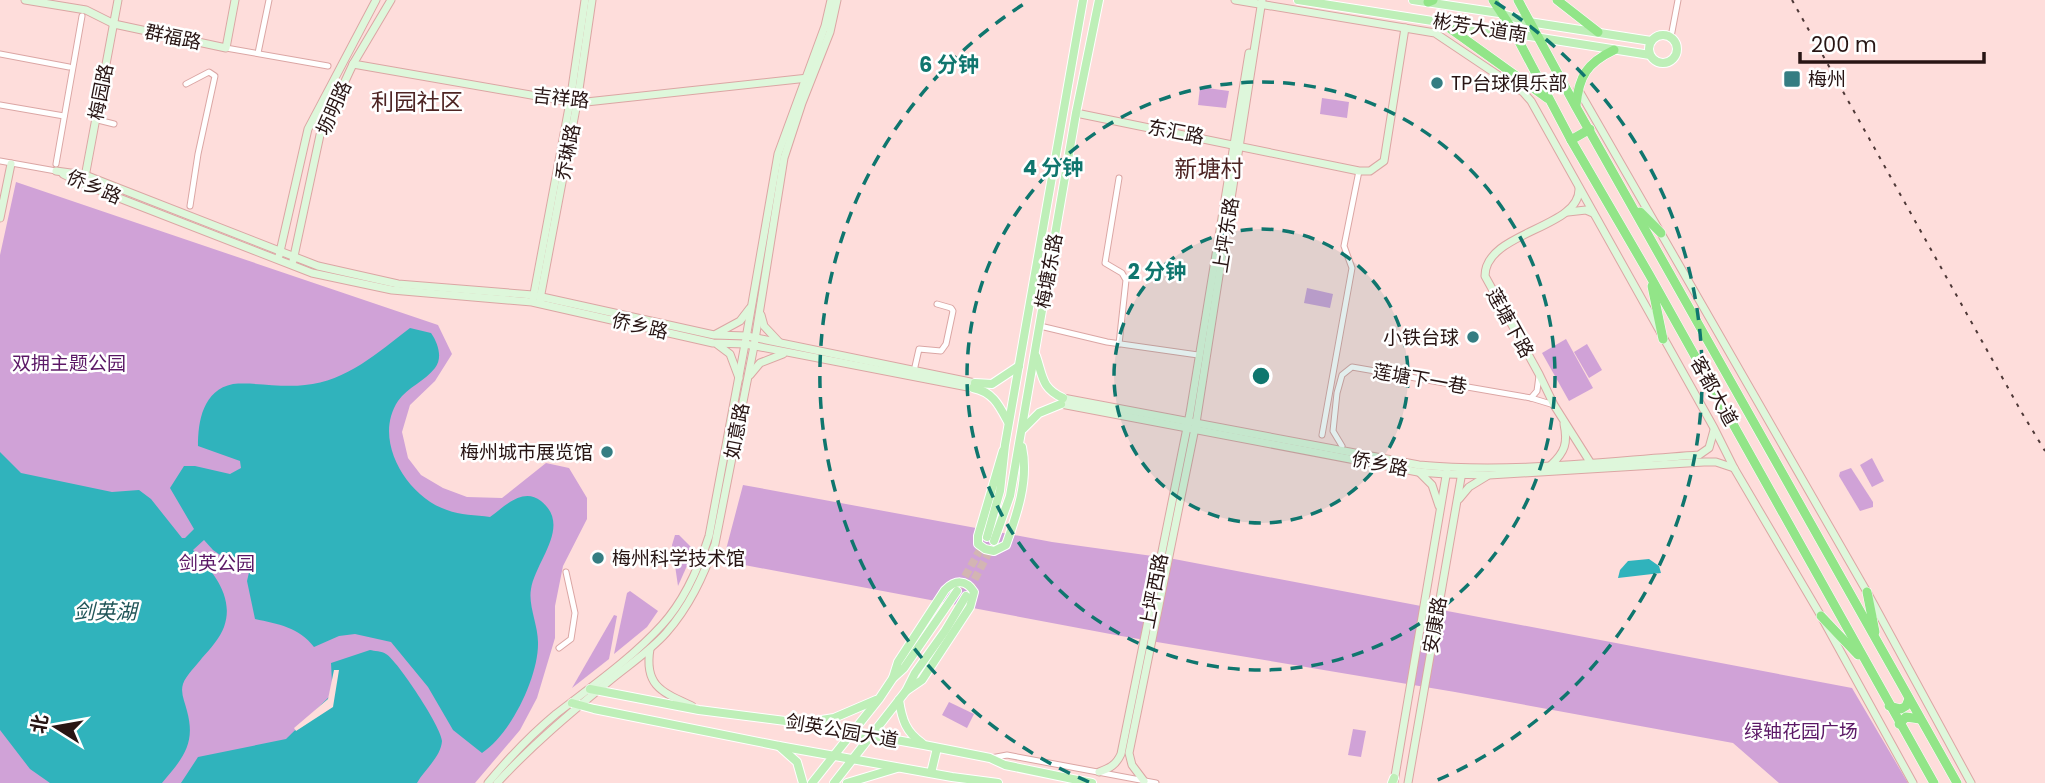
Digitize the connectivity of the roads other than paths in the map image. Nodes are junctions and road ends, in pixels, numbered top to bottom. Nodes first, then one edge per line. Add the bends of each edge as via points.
1 (25, 0) edge
2 (118, 0) edge
3 (236, 0) edge
4 (268, 0) edge
5 (376, 0) edge
6 (391, 0) edge
7 (585, 0) edge
8 (592, 0) edge
9 (831, 0) edge
10 (837, 0) edge
11 (1099, 0) edge
12 (1105, 0) edge
13 (1235, 0) edge
14 (1298, 0) edge
15 (1413, 0) edge
16 (1493, 0) edge
17 (1518, 0) edge
18 (1557, 0) edge
19 (1678, 0) edge
20 (1431, 1) edge
21 (1081, 2) edge
22 (1259, 2) edge
23 (1097, 11) junction
24 (1499, 13) junction
25 (82, 16) dead end
26 (1441, 22) junction
27 (1529, 22) junction
28 (114, 24) junction
29 (1405, 28) junction
30 (1514, 32) junction
31 (1598, 32) junction
32 (1537, 37) junction
33 (1671, 37) junction
34 (1651, 41) junction
35 (226, 48) junction
36 (1614, 50) junction
37 (258, 53) junction
38 (0, 54) edge
39 (1650, 55) junction
40 (354, 64) junction
41 (328, 66) dead end
42 (69, 67) dead end
43 (809, 78) junction
44 (186, 84) dead end
45 (1577, 87) junction
46 (1549, 99) junction
47 (573, 103) junction
48 (0, 105) edge
49 (1576, 107) junction
50 (1076, 113) junction
51 (64, 116) junction
52 (98, 120) dead end
53 (114, 124) dead end
54 (1590, 130) junction
55 (1571, 140) junction
56 (1238, 144) junction
57 (0, 161) edge
58 (11, 163) junction
59 (56, 167) junction
60 (1359, 171) junction
61 (85, 175) junction
62 (1119, 178) dead end
63 (83, 184) junction
64 (1579, 188) junction
65 (1632, 203) junction
66 (190, 206) dead end
67 (1594, 214) junction
68 (1557, 216) junction
69 (0, 218) edge
70 (1661, 233) junction
71 (279, 257) junction
72 (293, 261) junction
73 (1649, 274) junction
74 (536, 299) junction
75 (752, 304) junction
76 (937, 304) dead end
77 (760, 309) junction
78 (1040, 326) junction
79 (714, 339) junction
80 (1663, 339) junction
81 (746, 340) junction
82 (755, 342) junction
83 (779, 343) junction
84 (1119, 344) junction
85 (789, 353) junction
86 (1035, 355) junction
87 (1198, 355) dead end
88 (1019, 366) junction
89 (914, 371) junction
90 (1539, 374) junction
91 (743, 379) junction
92 (974, 386) junction
93 (1531, 398) junction
94 (1062, 401) junction
95 (1554, 405) junction
96 (1563, 420) junction
97 (1009, 424) junction
98 (1191, 425) junction
99 (1714, 428) junction
100 (1023, 429) junction
101 (1322, 435) dead end
102 (1020, 441) junction
103 (1005, 445) junction
104 (1342, 446) dead end
105 (1702, 459) junction
106 (1590, 462) junction
107 (1551, 465) junction
108 (1734, 468) junction
109 (1447, 471) junction
110 (1462, 471) junction
111 (1419, 472) junction
112 (1489, 475) junction
113 (1457, 503) junction
114 (1440, 508) junction
115 (1438, 517) junction
116 (1454, 520) junction
117 (566, 572) dead end
118 (957, 591) tunnel mouth
119 (1867, 592) junction
120 (966, 596) tunnel mouth
121 (1821, 616) junction
122 (1877, 640) junction
123 (559, 648) dead end
124 (650, 649) junction
125 (1868, 666) junction
126 (893, 678) junction
127 (594, 689) junction
128 (906, 691) junction
129 (879, 699) junction
130 (1909, 699) junction
131 (899, 700) junction
132 (575, 704) junction
133 (1889, 706) junction
134 (699, 710) junction
135 (1920, 719) junction
136 (802, 723) junction
137 (1899, 724) junction
138 (852, 732) junction
139 (872, 736) junction
140 (924, 745) junction
141 (779, 746) junction
142 (937, 748) junction
143 (1125, 754) junction
144 (834, 755) junction
145 (990, 758) junction
146 (853, 759) junction
147 (901, 767) junction
148 (1099, 772) junction
149 (931, 773) junction
150 (952, 777) junction
151 (1144, 781) junction
152 (1393, 781) edge
153 (488, 783) edge
154 (497, 783) edge
155 (803, 783) edge
156 (812, 783) edge
157 (834, 783) edge
158 (847, 783) edge
159 (960, 783) edge
160 (998, 783) edge
161 (1092, 783) edge
162 (1156, 783) edge
163 (1408, 783) edge
164 (1913, 783) edge
165 (1934, 783) edge
166 (1957, 783) edge
167 (1971, 783) edge

1 - 28 street via 86,10
2 - 28 street, 梅园路
3 - 35 street, 群福路
4 - 37 street
5 - 71 street, 坜明路 via 308,129
6 - 40 street, 坜明路
7 - 47 street, 乔琳路
8 - 47 street, 乔琳路
9 - 43 street, 如意路
10 - 43 street, 如意路 via 830,32
11 - 23 main road, 梅塘东路
12 - 23 main road
13 - 22 street
14 - 26 main road, 彬芳大道南
15 - 20 main road, 彬芳大道南
16 - 24 highway, 客都大道
17 - 27 highway, 客都大道
18 - 31 highway
19 - 33 street
20 - 24 main road, 彬芳大道南
21 - 88 main road, 梅塘东路
22 - 29 street
22 - 56 street, 上坪东路
23 - 50 main road, 梅塘东路
24 - 27 main road, 彬芳大道南
24 - 30 highway, 客都大道
25 - 51 street
26 - 30 main road, 彬芳大道南
26 - 46 highway
27 - 31 main road, 彬芳大道南
27 - 32 highway, 客都大道
28 - 35 street, 群福路
28 - 61 street, 梅园路
29 - 60 street via 1384,161 1370,171
29 - 64 street via 1443,36 1523,92 1537,109
30 - 32 main road, 彬芳大道南
30 - 46 highway, 客都大道
31 - 34 main road, 彬芳大道南
32 - 36 main road, 彬芳大道南
32 - 49 highway, 客都大道
33 - 34 main road via 1660,35
33 - 39 main road via 1677,47 1671,60 1657,62
34 - 39 main road
35 - 37 street
36 - 39 main road, 彬芳大道南
36 - 45 highway via 1593,63
37 - 41 street
38 - 42 street
40 - 47 street, 吉祥路
40 - 72 street, 坜明路 via 320,135
43 - 47 street, 吉祥路
43 - 75 street, 如意路 via 778,154
43 - 77 street, 如意路 via 784,158
44 - 66 street via 209,72 215,76
45 - 49 highway
45 - 70 street
46 - 55 highway, 客都大道
47 - 74 street, 乔琳路
48 - 51 street
49 - 54 highway, 客都大道
50 - 56 street, 东汇路
50 - 78 main road, 梅塘东路
51 - 59 street
52 - 53 street
54 - 55 highway
54 - 65 highway, 客都大道
55 - 73 highway, 客都大道
56 - 60 street, 东汇路
56 - 98 street, 上坪东路
57 - 58 street
58 - 59 street
58 - 69 street
59 - 61 street, 侨乡路
59 - 63 street, 侨乡路
60 - 101 street via 1344,246 1352,268
61 - 63 street, 梅园路
61 - 71 street, 侨乡路
62 - 84 street via 1105,263 1126,280
63 - 71 street, 侨乡路
64 - 67 street
64 - 68 street via 1576,202
65 - 70 highway
65 - 122 highway, 客都大道
67 - 68 street via 1577,209
67 - 80 street
68 - 90 street, 莲塘下路 via 1492,254 1485,269 1489,286
70 - 119 street
71 - 72 street, 侨乡路
72 - 74 street, 侨乡路 via 313,273 392,290
73 - 80 highway
73 - 125 highway, 客都大道
74 - 79 street, 侨乡路
75 - 79 street via 740,321
75 - 81 street, 如意路
76 - 89 street via 953,311 946,344 941,351 919,349
77 - 82 street, 如意路
77 - 83 street via 764,326
78 - 84 street
78 - 86 main road, 梅塘东路
79 - 81 street, 侨乡路
79 - 91 street via 730,354
80 - 99 street
81 - 82 street, 侨乡路
81 - 91 street, 如意路
82 - 83 street, 侨乡路
82 - 85 street, 侨乡路
82 - 91 street, 如意路
83 - 89 street, 侨乡路
84 - 87 street
85 - 91 street via 760,363
85 - 92 street, 侨乡路
86 - 94 main road via 1049,392
86 - 100 main road, 梅塘东路
88 - 92 main road via 992,384
88 - 97 main road, 梅塘东路
89 - 92 street, 侨乡路
90 - 93 street
90 - 95 street, 莲塘下路
91 - 124 street, 如意路 via 715,544 704,576
91 - 127 street, 如意路 via 709,536 693,578 662,625
92 - 97 main road via 995,399
93 - 95 street
93 - 104 street, 莲塘下一巷 via 1352,368 1342,375 1337,393 1333,431
94 - 98 street, 侨乡路
94 - 100 main road via 1039,413
95 - 96 street, 莲塘下路
96 - 106 street, 莲塘下路
96 - 107 street via 1566,443
97 - 103 main road, 梅塘东路
98 - 109 street, 侨乡路
98 - 111 street, 侨乡路
98 - 143 street, 上坪西路
99 - 105 street
99 - 108 street
100 - 102 main road, 梅塘东路
102 - 103 main road, 梅塘东路 via 1010,496 991,539
102 - 103 main road via 1025,462 1021,497 1006,545 994,551 978,544 978,536
105 - 106 street, 侨乡路
105 - 108 street
105 - 112 street, 侨乡路
106 - 107 street, 侨乡路
107 - 110 street, 侨乡路
108 - 121 street
109 - 110 street, 侨乡路
109 - 111 street, 侨乡路
109 - 114 street, 安康路
110 - 112 street, 侨乡路
110 - 113 street, 安康路
111 - 114 street via 1432,485
112 - 113 street via 1469,487
113 - 116 street, 安康路
114 - 115 street, 安康路
115 - 116 street
115 - 152 street, 安康路
116 - 163 street, 安康路
117 - 123 street via 575,613 571,639
118 - 126 main road
119 - 122 highway
119 - 167 street
120 - 128 main road
121 - 125 highway
121 - 164 street
122 - 130 highway, 客都大道
124 - 127 street, 如意路
124 - 134 street via 648,674 654,683
125 - 133 highway, 客都大道
126 - 128 main road via 898,662 945,590 951,583 966,583 974,592 970,607 922,680
126 - 129 main road
127 - 132 street, 如意路
127 - 134 main road, 剑英公园大道
128 - 131 main road
129 - 136 main road via 834,718
129 - 138 main road
130 - 133 highway via 1901,709
130 - 135 highway, 客都大道
131 - 139 main road
131 - 140 main road via 903,723
132 - 141 main road, 剑英公园大道
132 - 153 street, 如意路 via 546,724
132 - 154 street, 如意路
133 - 137 highway, 客都大道
134 - 136 main road, 剑英公园大道
135 - 137 highway via 1906,717
135 - 166 highway, 客都大道
136 - 138 main road, 剑英公园大道
137 - 165 highway, 客都大道
138 - 139 main road, 剑英公园大道
138 - 144 main road
139 - 140 main road, 剑英公园大道
139 - 146 main road
140 - 142 main road, 剑英公园大道
141 - 144 main road, 剑英公园大道
141 - 155 main road via 797,762
142 - 145 main road, 剑英公园大道
142 - 149 main road
143 - 148 street
143 - 151 street
144 - 146 main road, 剑英公园大道
144 - 156 main road
145 - 148 street via 1007,755
145 - 161 main road, 剑英公园大道
146 - 147 main road, 剑英公园大道
146 - 157 main road
147 - 149 main road, 剑英公园大道
147 - 158 main road
148 - 151 street
149 - 150 main road, 剑英公园大道
150 - 159 street
150 - 160 main road, 剑英公园大道
151 - 162 street

